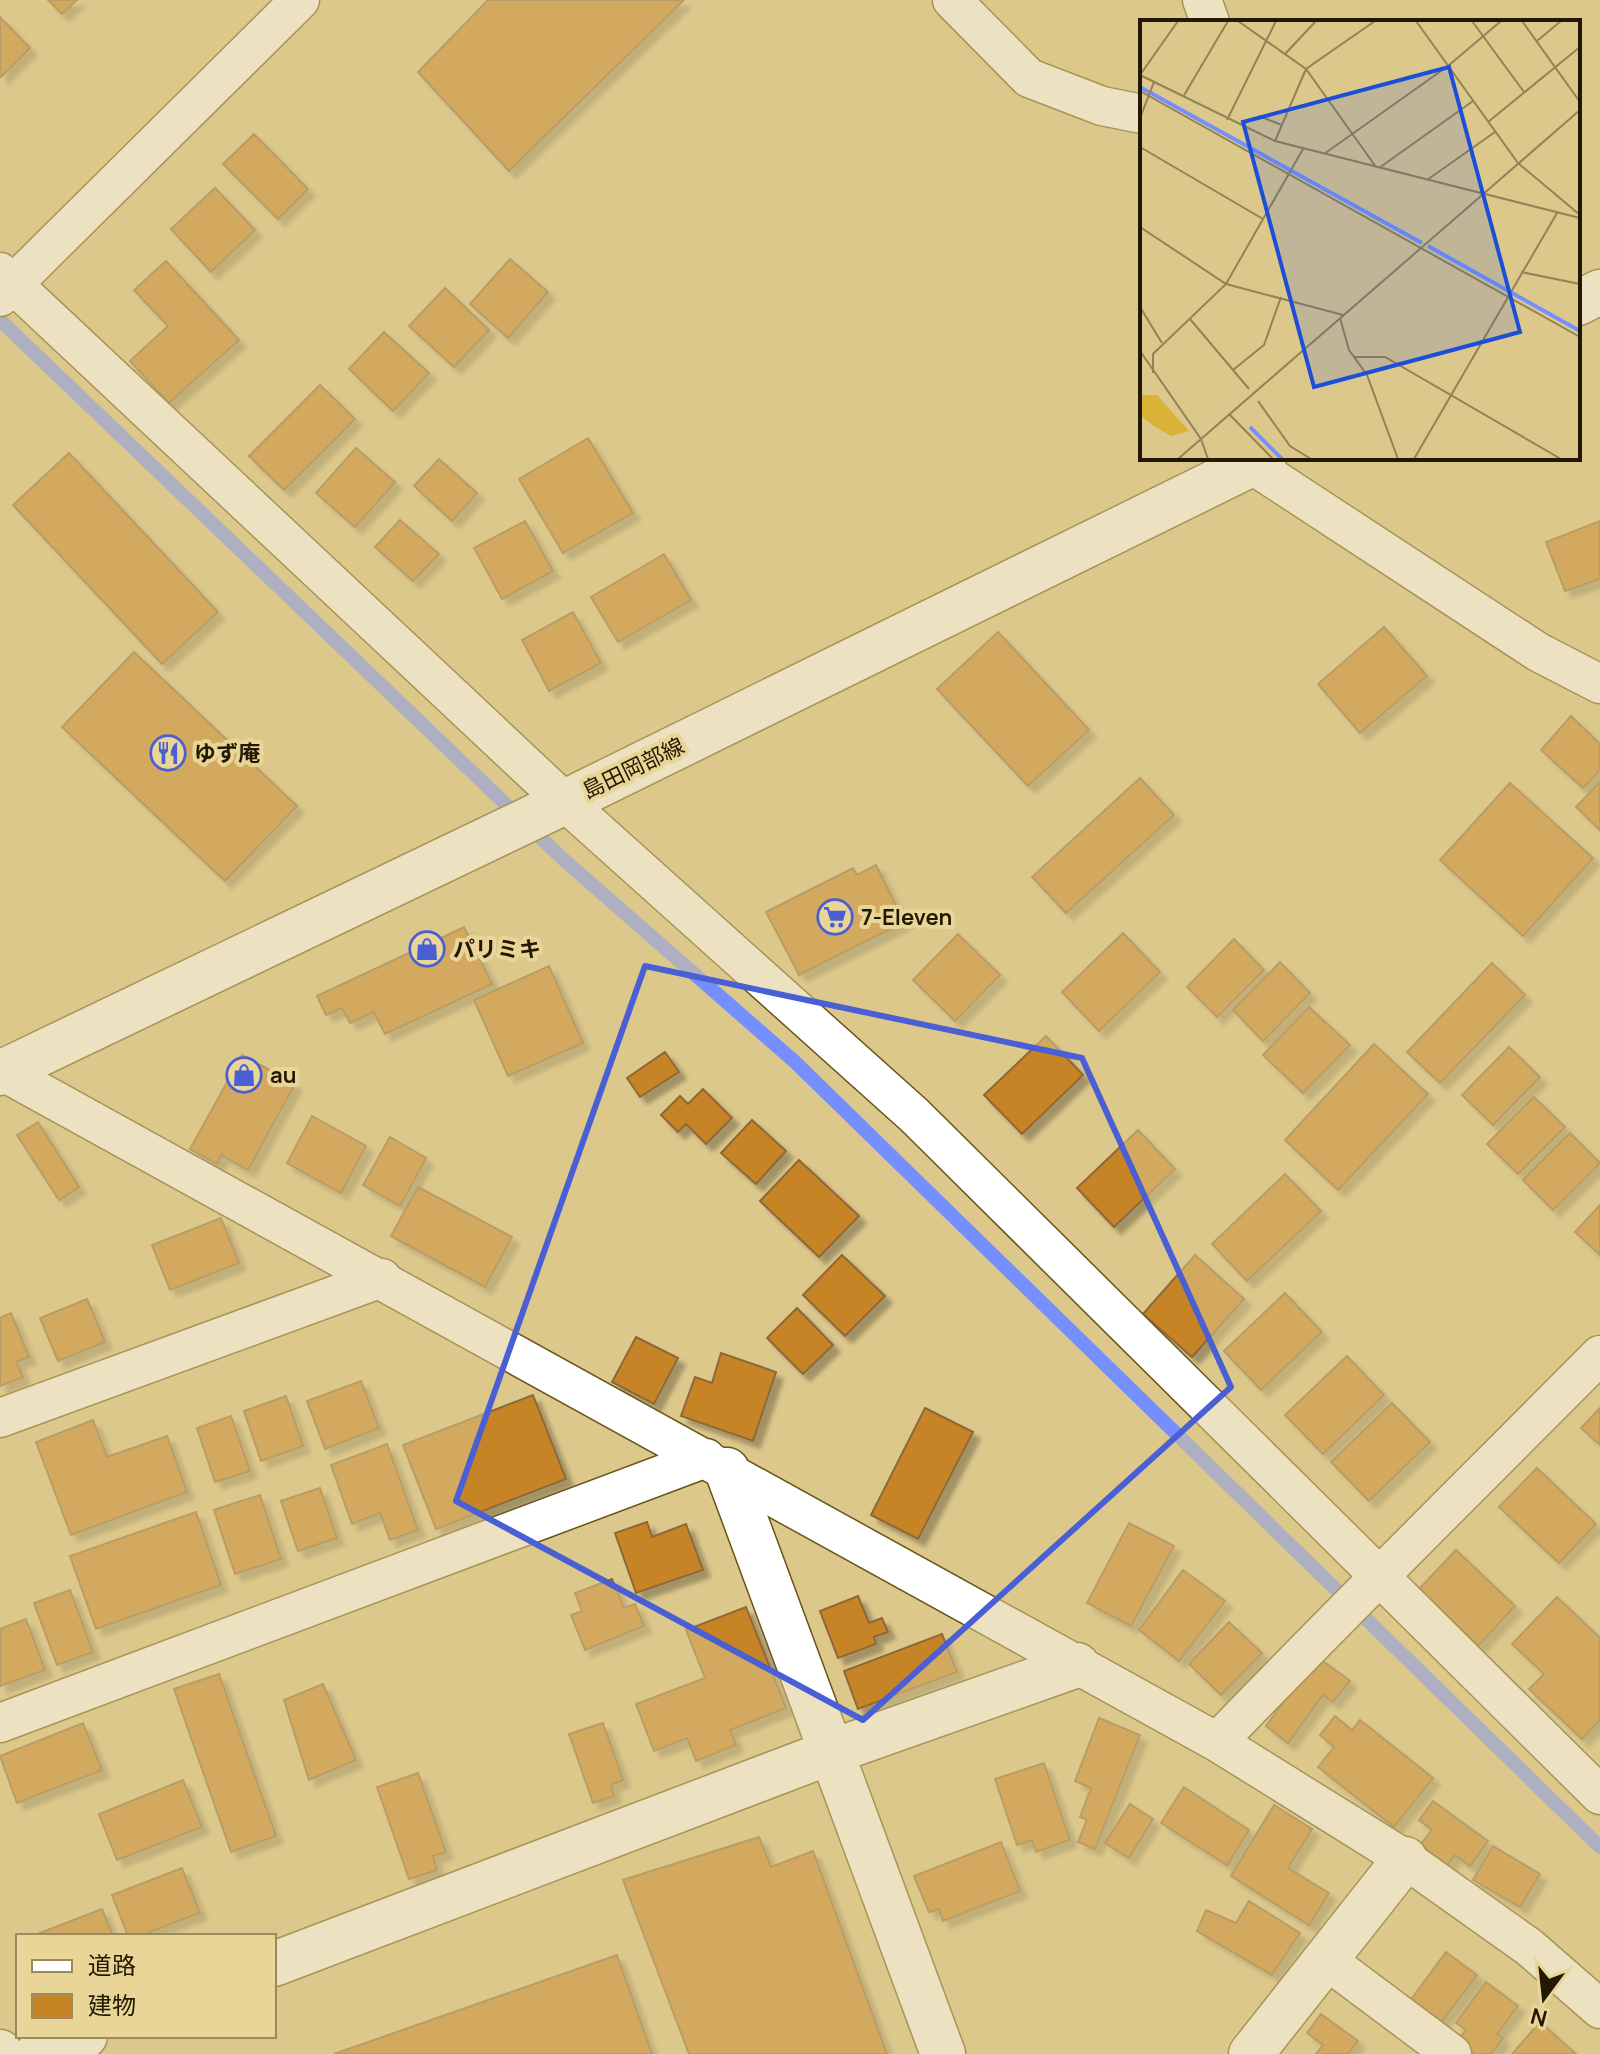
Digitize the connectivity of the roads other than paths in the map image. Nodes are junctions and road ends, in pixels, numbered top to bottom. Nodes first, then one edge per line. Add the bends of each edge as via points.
1 (300, 0) edge
2 (952, 0) edge
3 (1202, 0) edge
4 (1209, 20) edge
5 (1140, 114) edge
6 (4, 284) edge
7 (1600, 292) edge
8 (1580, 302) edge
9 (1257, 461) edge
10 (1600, 684) edge
11 (565, 802) junction
12 (1, 1072) edge
13 (382, 1278) junction
14 (1600, 1355) edge
15 (0, 1418) edge
16 (716, 1464) junction
17 (1380, 1578) junction
18 (1077, 1665) junction
19 (0, 1723) edge
20 (1217, 1742) junction
21 (831, 1752) junction
22 (1600, 1795) edge
23 (1405, 1859) junction
24 (1325, 1959) junction
25 (276, 1963) edge
26 (1600, 2009) edge
27 (80, 2038) edge
28 (37, 2054) edge
29 (943, 2054) edge
30 (1251, 2054) edge
31 (1452, 2054) edge

1 - 6 street
2 - 5 street via 1029,78 1102,106
3 - 4 street
6 - 11 street
7 - 8 street
9 - 10 street via 1538,652
9 - 11 street, 島田岡部線
11 - 12 street, 島田岡部線
11 - 17 street via 914,1115
12 - 13 street
13 - 15 street
13 - 16 street
14 - 17 street
16 - 18 street
16 - 19 street
16 - 21 street
17 - 20 street
17 - 22 street
18 - 20 street
18 - 21 street
20 - 23 street
21 - 25 street
21 - 29 street
23 - 24 street
23 - 26 street via 1529,1947
24 - 30 street
24 - 31 street
27 - 28 street

